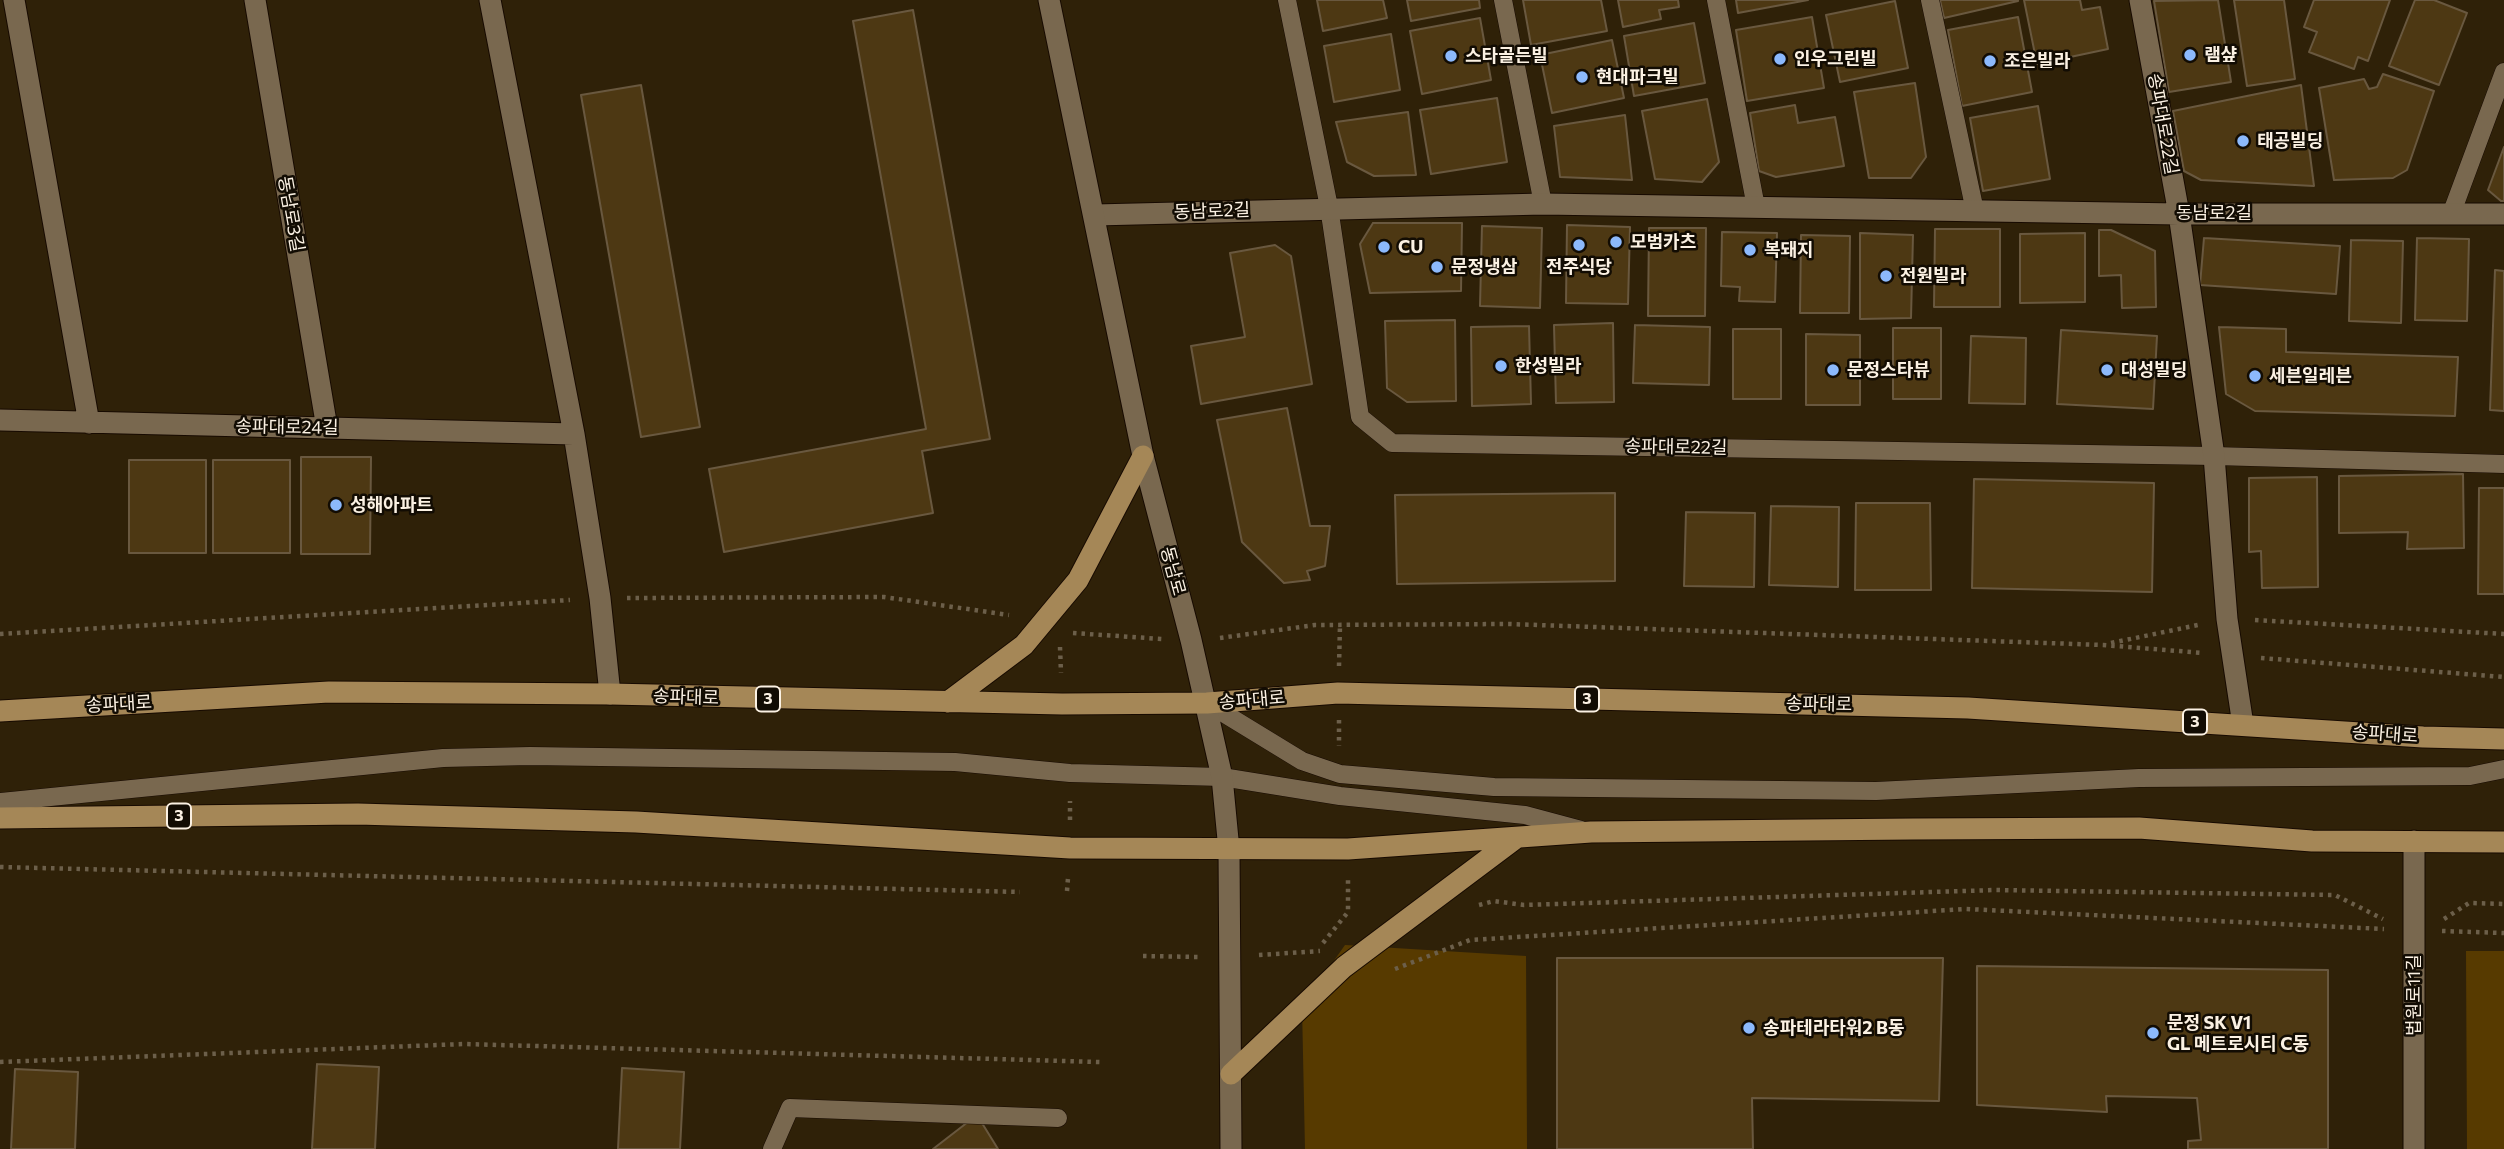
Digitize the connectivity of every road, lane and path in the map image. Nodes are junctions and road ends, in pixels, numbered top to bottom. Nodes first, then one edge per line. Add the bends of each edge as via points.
1 (14, 0) edge
2 (255, 0) edge
3 (490, 0) edge
4 (1049, 0) edge
5 (1287, 0) edge
6 (1503, 0) edge
7 (1716, 0) edge
8 (1930, 0) edge
9 (2140, 0) edge
10 (2504, 72) edge
11 (1543, 204) junction
12 (1329, 207) junction
13 (1756, 207) junction
14 (1975, 211) junction
15 (2452, 212) junction
16 (2179, 214) junction
17 (2504, 214) edge
18 (1095, 215) junction
19 (0, 420) edge
20 (89, 423) junction
21 (327, 428) junction
22 (574, 434) junction
23 (1143, 456) junction
24 (2214, 456) junction
25 (2504, 464) edge
26 (600, 598) junction
27 (2227, 619) junction
28 (1045, 620) junction
29 (0, 634) edge
30 (2504, 634) edge
31 (1191, 640) junction
32 (2103, 645) junction
33 (2233, 656) junction
34 (2504, 677) edge
35 (610, 694) junction
36 (948, 702) junction
37 (1207, 704) junction
38 (0, 711) edge
39 (2244, 725) junction
40 (2504, 738) edge
41 (2504, 769) edge
42 (1222, 777) junction
43 (0, 802) edge
44 (0, 818) edge
45 (1591, 832) junction
46 (1516, 838) junction
47 (2414, 841) junction
48 (2504, 842) edge
49 (1228, 850) junction
50 (0, 867) edge
51 (1020, 892) dead end
52 (2504, 904) edge
53 (1466, 908) dead end
54 (2414, 925) junction
55 (2504, 933) edge
56 (1383, 973) dead end
57 (0, 1062) edge
58 (1100, 1062) dead end
59 (1231, 1074) junction
60 (1058, 1118) dead end
61 (772, 1149) edge
62 (1231, 1149) edge
63 (2414, 1149) edge

1 - 20 street
2 - 21 street, 동남로3길
3 - 22 street
4 - 18 street, 동남로
5 - 12 lane
6 - 11 lane
7 - 13 lane
8 - 14 lane
9 - 16 street, 송파대로22길
10 - 15 lane
11 - 12 street, 동남로2길
11 - 13 street, 동남로2길
12 - 18 street, 동남로2길
12 - 24 lane, 송파대로22길 via 1360,417 1392,443
13 - 14 street, 동남로2길
14 - 16 street, 동남로2길
15 - 16 street, 동남로2길
15 - 17 street, 동남로2길
16 - 24 street, 송파대로22길
18 - 23 street, 동남로
19 - 20 street, 송파대로24길
20 - 21 street, 송파대로24길
21 - 22 street, 송파대로24길
22 - 26 street
23 - 28 main road via 1079,580
23 - 31 street, 동남로
24 - 25 lane, 송파대로22길
24 - 27 street, 송파대로22길
26 - 28 path via 884,597
26 - 29 path
26 - 35 street
27 - 30 path
27 - 32 path
27 - 33 street, 송파대로22길
28 - 31 path via 1060,632
28 - 36 main road via 1024,645
31 - 32 path via 1315,625 1509,624
31 - 37 street, 동남로
32 - 33 path
33 - 34 path
33 - 39 street, 송파대로22길
35 - 36 main road, 송파대로 / 3
35 - 38 main road, 송파대로 / 3 via 329,692
36 - 37 main road, 송파대로 / 3
37 - 39 main road, 송파대로 / 3 via 1338,693 1968,708
37 - 41 lane via 1302,761 1340,774 1494,787 1877,791 2139,778 2470,776
37 - 42 street, 동남로
39 - 40 main road, 송파대로 / 3
42 - 43 lane via 1070,773 955,762 530,756 443,758
42 - 45 lane via 1340,796 1525,815
42 - 49 street, 동남로
44 - 49 main road, 3 via 358,814 636,822 1070,848
45 - 46 main road, 3
45 - 47 main road, 3 via 2139,828 2312,841
46 - 49 main road, 3 via 1348,849
46 - 59 main road via 1344,967
47 - 48 main road, 3
47 - 54 street, 법원로11길
49 - 59 street, 동남로
50 - 51 path
52 - 54 path via 2469,903 2446,919
53 - 54 path via 1494,901 1524,905 1995,890 2335,894 2385,920
54 - 55 path
54 - 56 path via 1966,909 1471,940
54 - 63 street, 법원로11길
57 - 58 path via 464,1044
59 - 62 street, 동남로
60 - 61 lane via 790,1108

